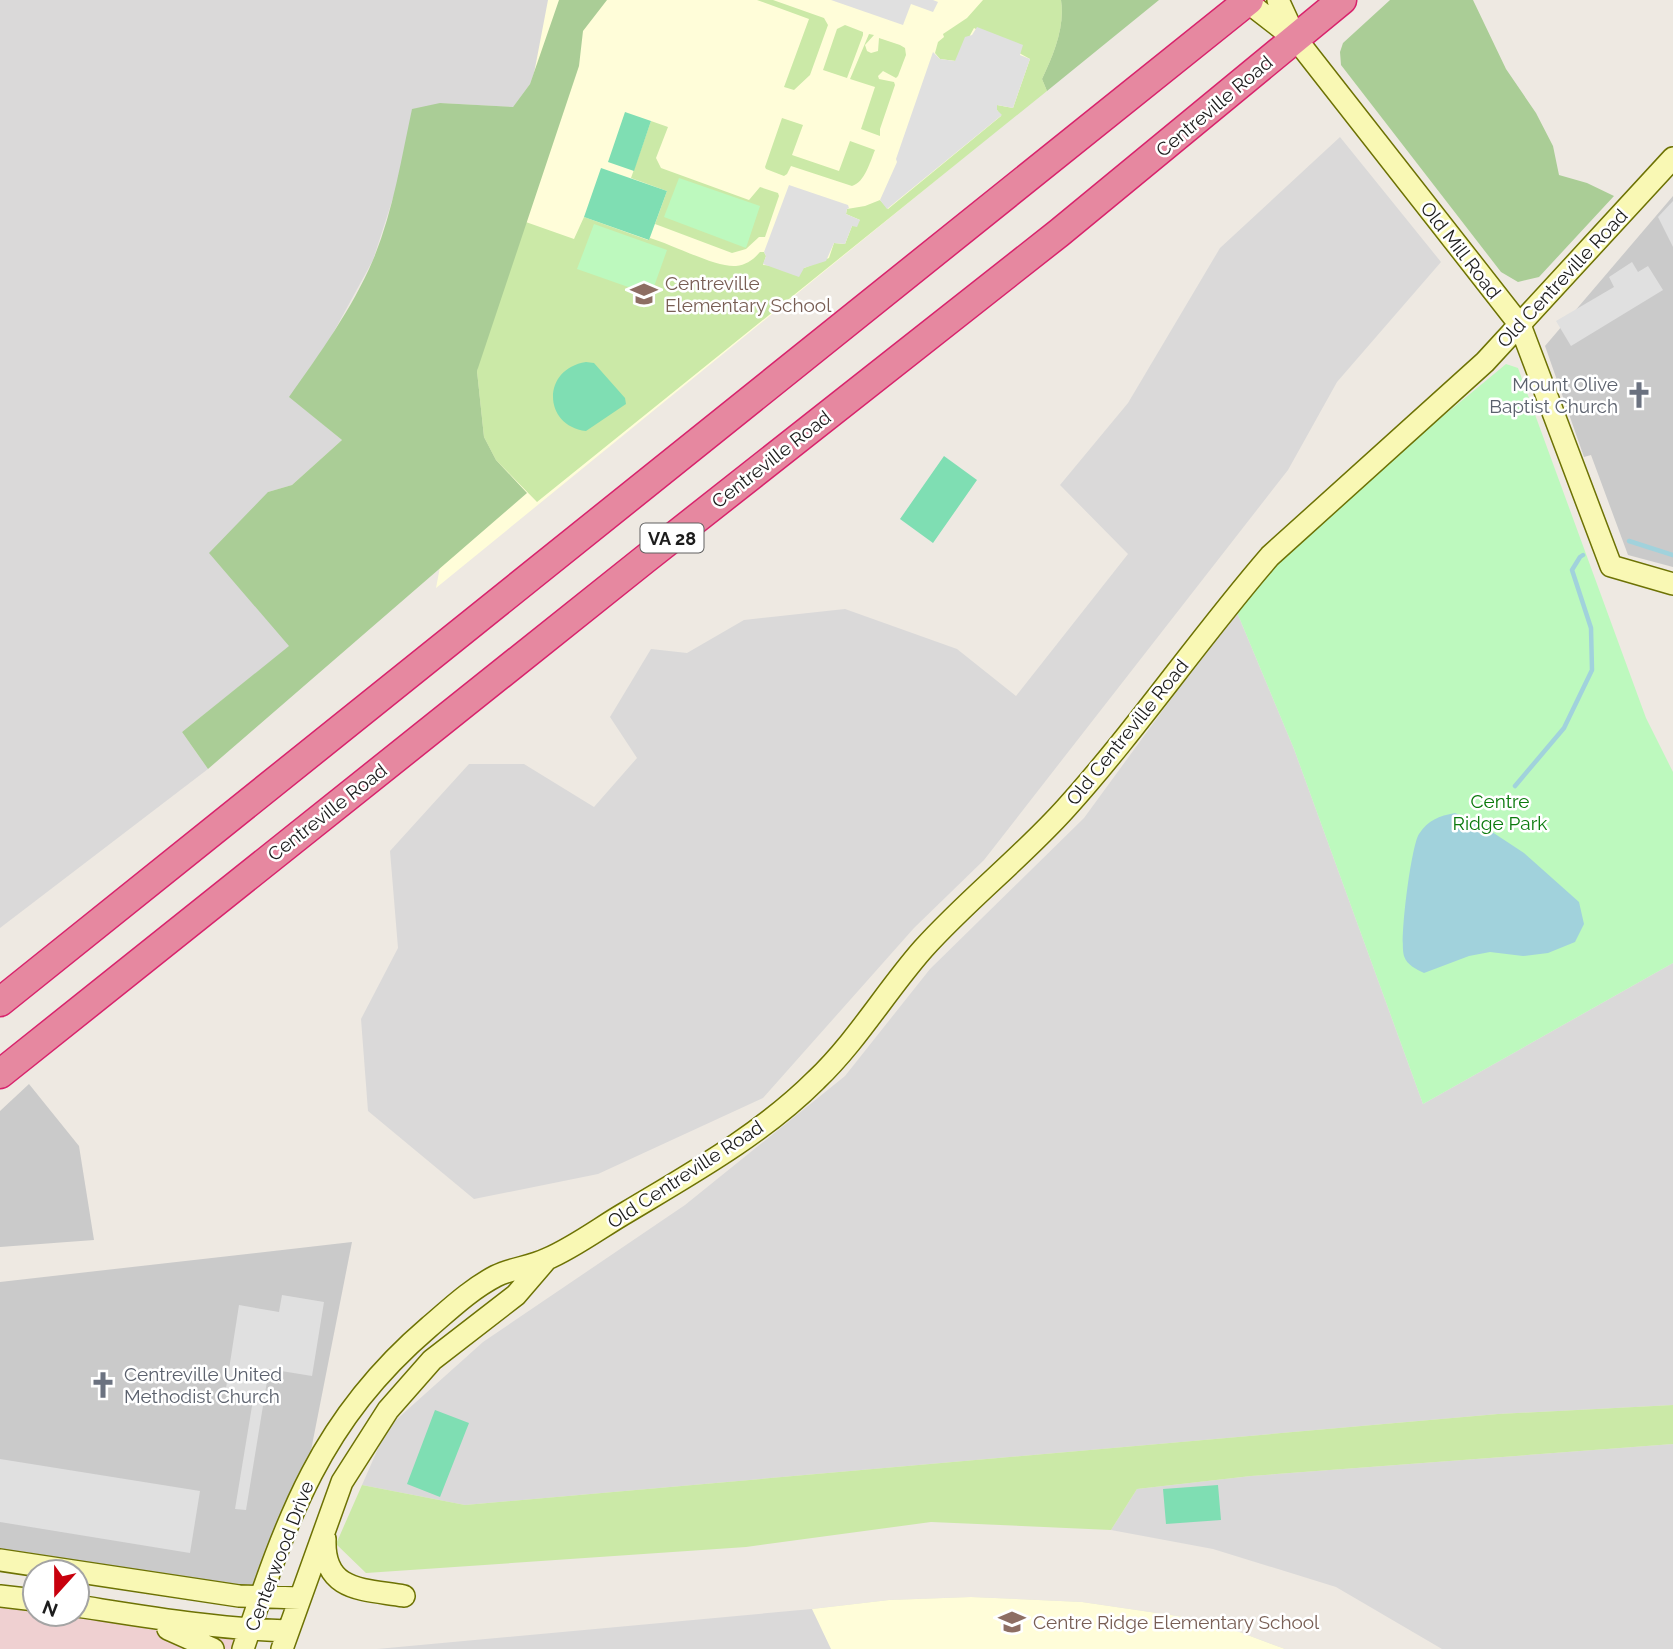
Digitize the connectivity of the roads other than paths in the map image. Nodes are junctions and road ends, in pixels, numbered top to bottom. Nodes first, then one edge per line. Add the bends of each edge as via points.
1 (1278, 0) edge
2 (1342, 0) edge
3 (1247, 1) edge
4 (1296, 39) junction
5 (1673, 158) edge
6 (1520, 325) junction
7 (1673, 584) edge
8 (0, 1002) edge
9 (0, 1073) edge
10 (546, 1260) junction
11 (325, 1525) junction
12 (0, 1560) edge
13 (0, 1596) edge
14 (404, 1596) dead end
15 (261, 1597) junction
16 (21, 1598) edge
17 (300, 1598) junction
18 (91, 1608) edge
19 (137, 1616) junction
20 (246, 1639) edge
21 (285, 1640) edge
22 (213, 1649) edge

1 - 4 street
2 - 4 highway, Centreville Road / VA 28
3 - 4 street
3 - 8 highway, VA 28
4 - 6 street, Old Mill Road
4 - 9 highway, Centreville Road / VA 28 via 1069,225
5 - 6 street, Old Centreville Road
6 - 7 street, Old Mill Road via 1611,566
6 - 10 street, Old Centreville Road via 1469,377 1270,556 1067,807 931,940 817,1080 734,1146
10 - 11 street, Centerwood Drive via 516,1295 432,1360 388,1410 342,1482
10 - 15 street, Centerwood Drive via 498,1274 476,1288 381,1371 348,1411 304,1486
11 - 14 street via 325,1559 338,1580
11 - 17 street, Centerwood Drive
12 - 15 street
13 - 16 street
15 - 17 street
15 - 20 street, Centerwood Drive
17 - 21 street, Centerwood Drive
18 - 19 street
19 - 20 street
19 - 22 street
20 - 21 street

